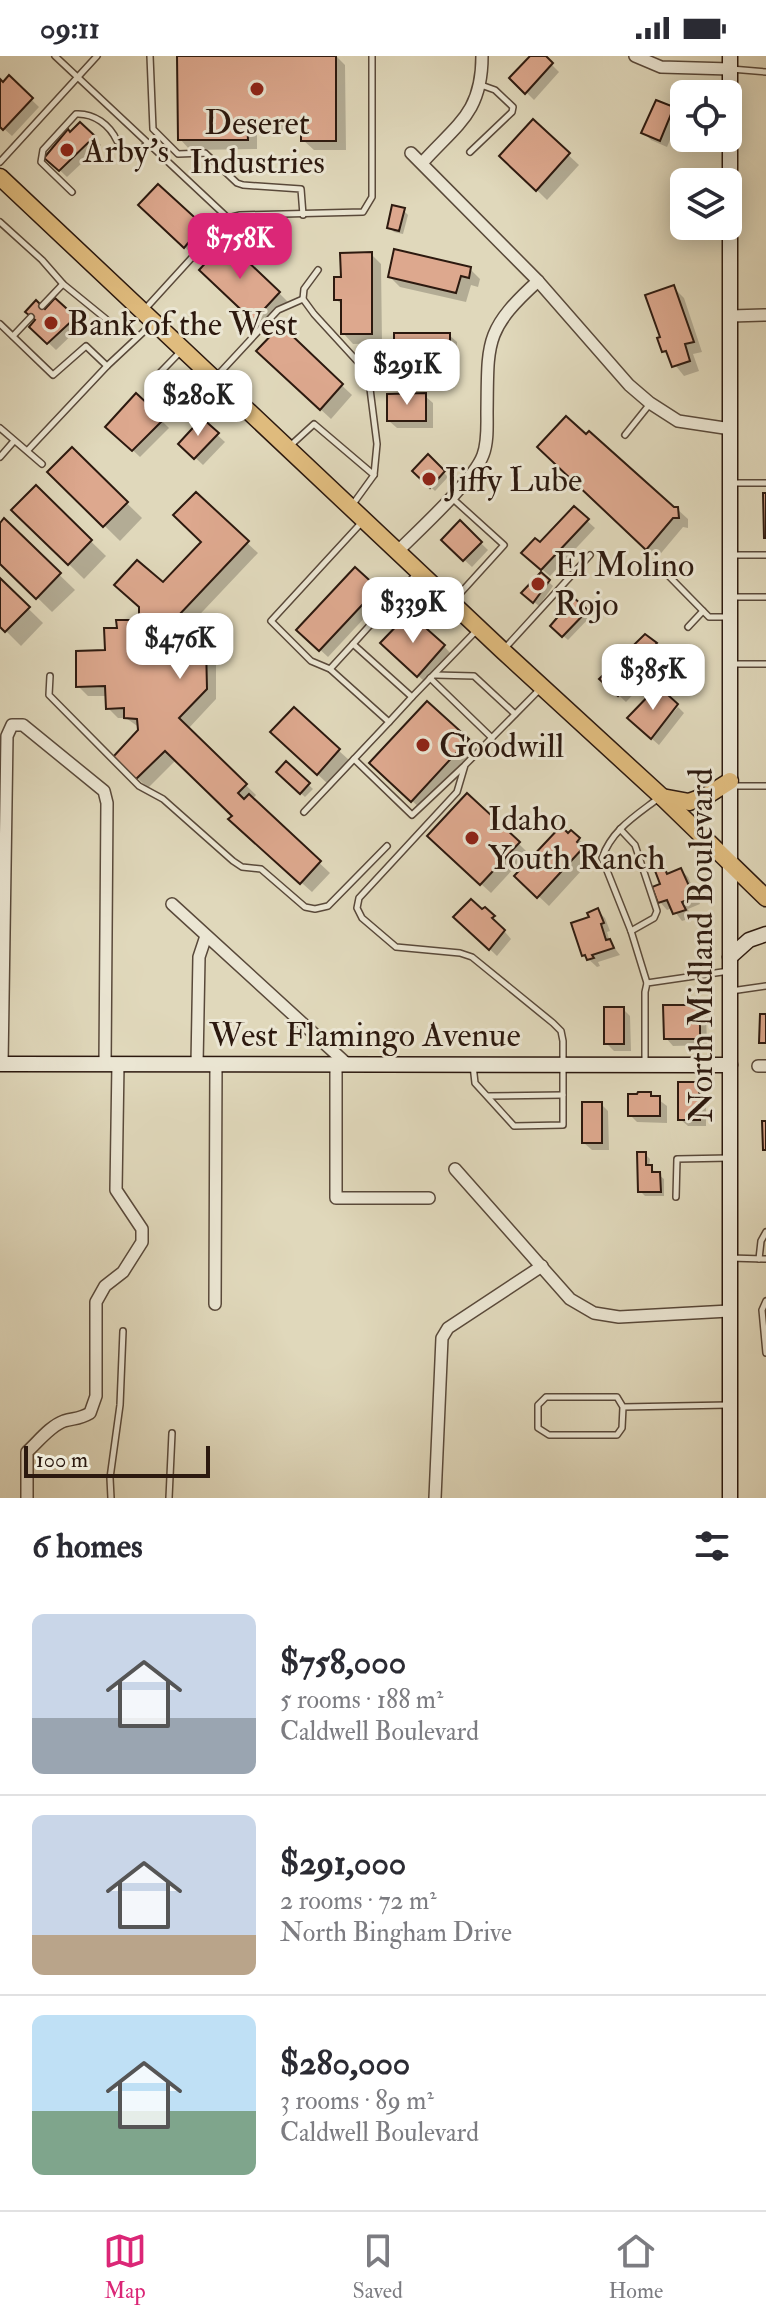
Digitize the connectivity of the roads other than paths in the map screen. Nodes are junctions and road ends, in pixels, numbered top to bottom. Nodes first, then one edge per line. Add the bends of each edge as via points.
1 (55, 56) edge
2 (97, 56) edge
3 (150, 56) edge
4 (372, 56) edge
5 (482, 56) edge
6 (635, 56) edge
7 (730, 63) edge
8 (766, 72) edge
9 (77, 77) junction
10 (481, 85) junction
11 (117, 141) dead end
12 (148, 143) junction
13 (470, 152) dead end
14 (411, 153) dead end
15 (135, 155) dead end
16 (0, 162) edge
17 (422, 163) junction
18 (0, 177) edge
19 (72, 192) dead end
20 (303, 215) junction
21 (228, 218) junction
22 (0, 222) edge
23 (318, 270) dead end
24 (538, 281) junction
25 (63, 284) junction
26 (303, 299) junction
27 (42, 306) dead end
28 (766, 315) edge
29 (731, 316) junction
30 (31, 317) dead end
31 (148, 317) junction
32 (106, 319) dead end
33 (0, 324) edge
34 (13, 336) junction
35 (182, 349) junction
36 (107, 366) junction
37 (151, 382) dead end
38 (219, 383) junction
39 (650, 403) junction
40 (197, 411) dead end
41 (0, 428) edge
42 (731, 429) junction
43 (625, 435) dead end
44 (14, 441) junction
45 (288, 449) junction
46 (28, 450) junction
47 (0, 457) edge
48 (42, 464) dead end
49 (374, 475) junction
50 (731, 483) junction
51 (766, 483) edge
52 (450, 497) junction
53 (351, 508) junction
54 (363, 520) junction
55 (397, 552) junction
56 (590, 555) dead end
57 (731, 555) junction
58 (766, 555) edge
59 (657, 564) dead end
60 (418, 572) junction
61 (731, 597) junction
62 (766, 597) edge
63 (452, 603) junction
64 (703, 611) junction
65 (731, 617) junction
66 (688, 627) dead end
67 (479, 628) junction
68 (353, 644) junction
69 (503, 651) junction
70 (731, 664) junction
71 (766, 664) edge
72 (330, 669) junction
73 (50, 676) dead end
74 (432, 676) junction
75 (542, 687) junction
76 (412, 697) junction
77 (515, 714) junction
78 (389, 722) junction
79 (492, 738) junction
80 (354, 759) junction
81 (465, 765) junction
82 (730, 783) junction
83 (766, 786) edge
84 (661, 796) junction
85 (304, 812) dead end
86 (620, 829) junction
87 (387, 846) dead end
88 (730, 864) junction
89 (766, 898) edge
90 (172, 904) dead end
91 (631, 931) junction
92 (766, 934) edge
93 (206, 936) junction
94 (730, 964) junction
95 (647, 983) junction
96 (766, 986) edge
97 (730, 991) junction
98 (1, 1064) edge
99 (111, 1064) junction
100 (197, 1064) junction
101 (216, 1064) junction
102 (341, 1064) junction
103 (473, 1064) junction
104 (563, 1064) junction
105 (645, 1064) junction
106 (730, 1065) junction
107 (563, 1095) junction
108 (487, 1096) junction
109 (730, 1158) junction
110 (455, 1169) dead end
111 (676, 1197) dead end
112 (429, 1198) dead end
113 (766, 1232) edge
114 (729, 1258) junction
115 (763, 1259) edge
116 (542, 1266) junction
117 (766, 1301) edge
118 (215, 1304) dead end
119 (729, 1311) junction
120 (123, 1331) dead end
121 (766, 1353) edge
122 (729, 1405) junction
123 (623, 1407) junction
124 (172, 1433) dead end
125 (27, 1498) edge
126 (111, 1498) edge
127 (169, 1498) edge
128 (435, 1498) edge
129 (730, 1498) edge

1 - 9 lane
2 - 9 lane
3 - 20 lane via 153,129 178,154 205,153 237,183 301,189
4 - 20 lane via 372,197 363,212
5 - 10 street
6 - 7 street via 661,67
7 - 8 lane
7 - 29 street, North Midland Boulevard
9 - 12 lane
9 - 16 lane
10 - 13 lane via 513,107
10 - 17 street via 465,116
11 - 19 lane via 112,130 89,113 76,114 43,150 41,162
12 - 15 lane
12 - 21 lane
14 - 17 street
17 - 24 street
18 - 31 main road
20 - 21 lane
21 - 31 lane
22 - 25 lane
23 - 26 lane
24 - 39 street
24 - 52 street via 507,311 493,334 483,455
25 - 27 lane
25 - 32 lane
26 - 38 lane via 278,310
26 - 49 lane via 368,373 377,444
28 - 29 street
29 - 42 street, North Midland Boulevard
30 - 34 lane
31 - 35 main road
31 - 36 lane
33 - 34 lane
34 - 36 lane via 53,375 86,346
35 - 37 lane
35 - 38 main road
36 - 46 lane
38 - 40 lane
38 - 45 main road
39 - 42 street via 678,421
39 - 43 lane
41 - 44 lane
42 - 50 street, North Midland Boulevard
44 - 46 lane
44 - 47 lane
45 - 49 lane via 314,424
45 - 53 main road
46 - 48 lane
49 - 53 lane
50 - 51 lane
50 - 57 street, North Midland Boulevard
52 - 55 street
52 - 63 lane via 504,545
53 - 54 main road
54 - 55 main road
54 - 72 lane via 271,621 311,661
55 - 60 main road
56 - 69 lane
57 - 58 lane
57 - 61 street, North Midland Boulevard
59 - 64 lane
60 - 63 main road
60 - 68 lane
61 - 62 lane
61 - 65 street, North Midland Boulevard
63 - 67 main road
64 - 65 lane via 709,617
64 - 66 lane
65 - 70 street, North Midland Boulevard
67 - 69 main road
67 - 74 lane
68 - 72 lane
68 - 76 lane
69 - 75 main road
70 - 71 lane
70 - 82 street, North Midland Boulevard
72 - 78 lane
73 - 87 lane via 49,695 139,786 163,799 233,861 261,869 305,907 328,906
74 - 76 lane
74 - 77 lane via 474,676
74 - 79 lane
75 - 77 lane
75 - 84 main road
76 - 78 lane
77 - 79 lane
78 - 80 lane
79 - 81 lane
80 - 81 lane via 412,815
80 - 85 lane
81 - 104 lane via 457,792 359,898 357,908 396,947 460,953 480,963 561,1031
82 - 83 lane
82 - 84 main road via 689,802
82 - 88 street, North Midland Boulevard
84 - 86 lane
84 - 88 main road
86 - 91 lane via 602,858
86 - 91 lane via 635,845 657,911
88 - 89 main road
88 - 94 street, North Midland Boulevard
90 - 93 street
91 - 95 lane
92 - 94 street via 749,940
93 - 100 street via 199,957
93 - 102 street
94 - 95 lane
94 - 97 street, North Midland Boulevard
95 - 105 lane
96 - 97 lane
97 - 106 street, North Midland Boulevard
98 - 99 street, West Flamingo Avenue
98 - 99 street via 7,736 12,725 23,725 104,791
99 - 100 street, West Flamingo Avenue
99 - 125 street via 116,1190 142,1229 142,1242 96,1302 96,1396 90,1413 55,1426 27,1452
100 - 101 street, West Flamingo Avenue
101 - 102 street, West Flamingo Avenue
101 - 118 street
102 - 103 street, West Flamingo Avenue
102 - 112 street via 336,1198
103 - 104 street, West Flamingo Avenue
103 - 108 lane via 475,1083
104 - 105 street, West Flamingo Avenue
104 - 107 lane
105 - 106 street, West Flamingo Avenue
106 - 109 street, North Midland Boulevard
107 - 108 lane
107 - 108 lane via 563,1125 514,1126
109 - 111 lane via 677,1159
109 - 114 street, North Midland Boulevard
110 - 116 street
113 - 115 lane
114 - 115 lane
114 - 119 street, North Midland Boulevard
116 - 119 street via 570,1299 594,1313 619,1317
116 - 128 street via 448,1328 442,1338
117 - 121 lane
119 - 122 street, North Midland Boulevard
120 - 126 lane
122 - 123 lane
122 - 129 street, North Midland Boulevard
123 - 123 lane via 617,1397 546,1397 538,1405 538,1428 549,1435 617,1435
124 - 127 lane

